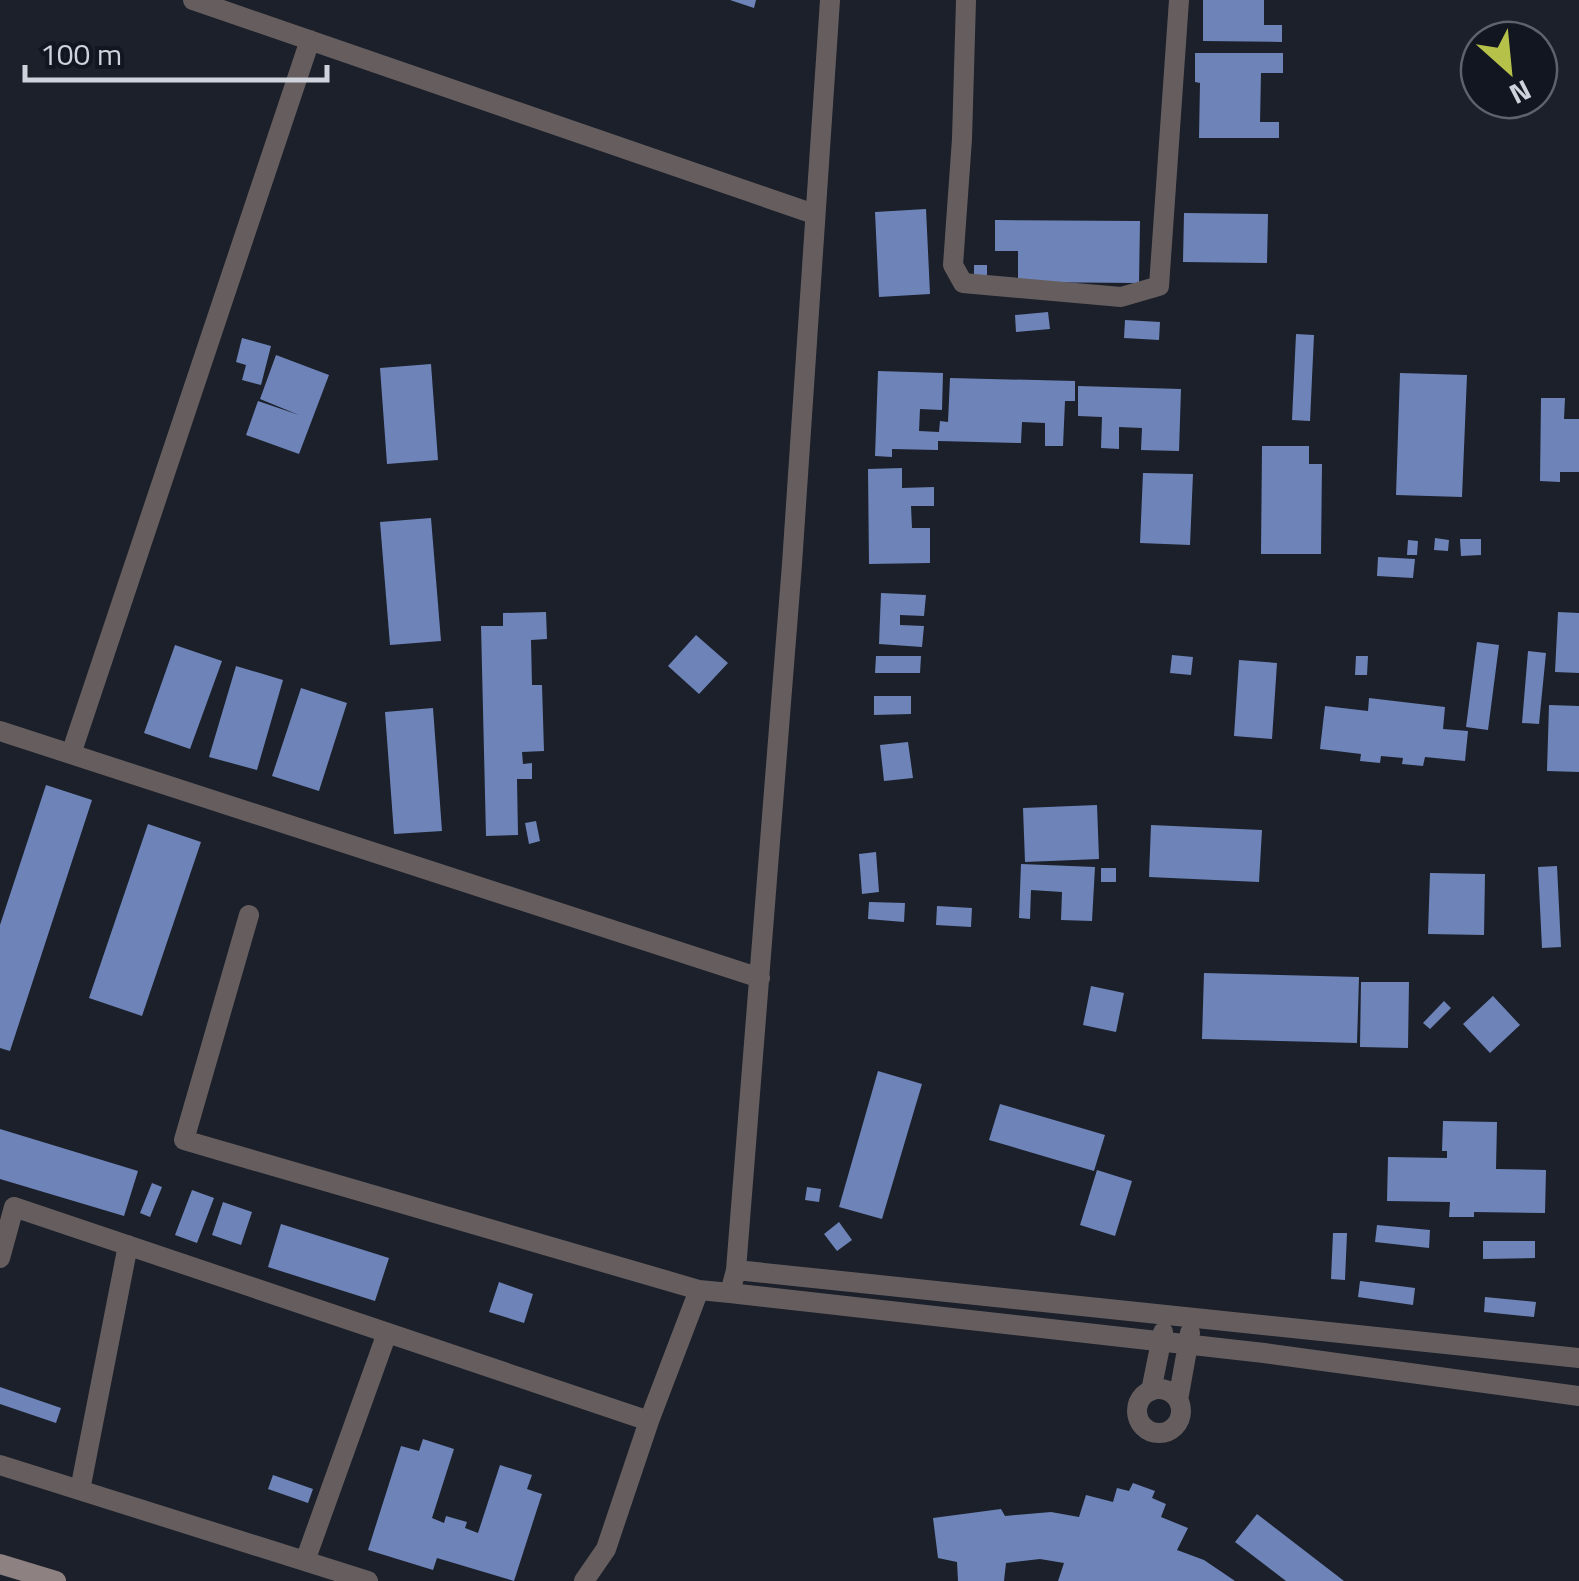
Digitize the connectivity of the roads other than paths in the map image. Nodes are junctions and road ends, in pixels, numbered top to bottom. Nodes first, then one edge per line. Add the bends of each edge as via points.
1 (193, 0) edge
2 (830, 0) edge
3 (966, 0) edge
4 (1179, 0) edge
5 (310, 40) junction
6 (814, 214) junction
7 (0, 731) edge
8 (72, 754) junction
9 (249, 915) dead end
10 (760, 978) junction
11 (128, 1245) junction
12 (0, 1258) edge
13 (736, 1270) junction
14 (698, 1290) junction
15 (730, 1293) junction
16 (1164, 1315) junction
17 (1194, 1318) junction
18 (387, 1333) junction
19 (1162, 1341) junction
20 (1187, 1344) junction
21 (1579, 1358) edge
22 (1151, 1391) junction
23 (1579, 1396) edge
24 (1178, 1400) junction
25 (648, 1421) junction
26 (0, 1464) edge
27 (80, 1490) junction
28 (305, 1561) junction
29 (0, 1564) edge
30 (56, 1581) edge
31 (368, 1581) edge
32 (584, 1581) edge

1 - 5 street
2 - 6 street
3 - 4 street via 954,264 963,283 1121,297 1159,286
5 - 6 street
5 - 8 street
6 - 10 street
7 - 8 street
8 - 10 street
9 - 14 street via 184,1140
10 - 13 street
11 - 12 street via 14,1207
11 - 18 street
11 - 27 street
13 - 15 street
13 - 16 street
14 - 15 street
14 - 25 street
15 - 19 street
16 - 17 street
16 - 19 street
17 - 20 street
17 - 21 street
18 - 25 street
18 - 28 street
19 - 20 street
19 - 22 street
20 - 23 street
20 - 24 street
22 - 24 street via 1166,1390
22 - 24 street via 1137,1411 1152,1432 1167,1432 1178,1422
25 - 32 street via 606,1549
26 - 27 street
27 - 28 street
28 - 31 street
29 - 30 main road

